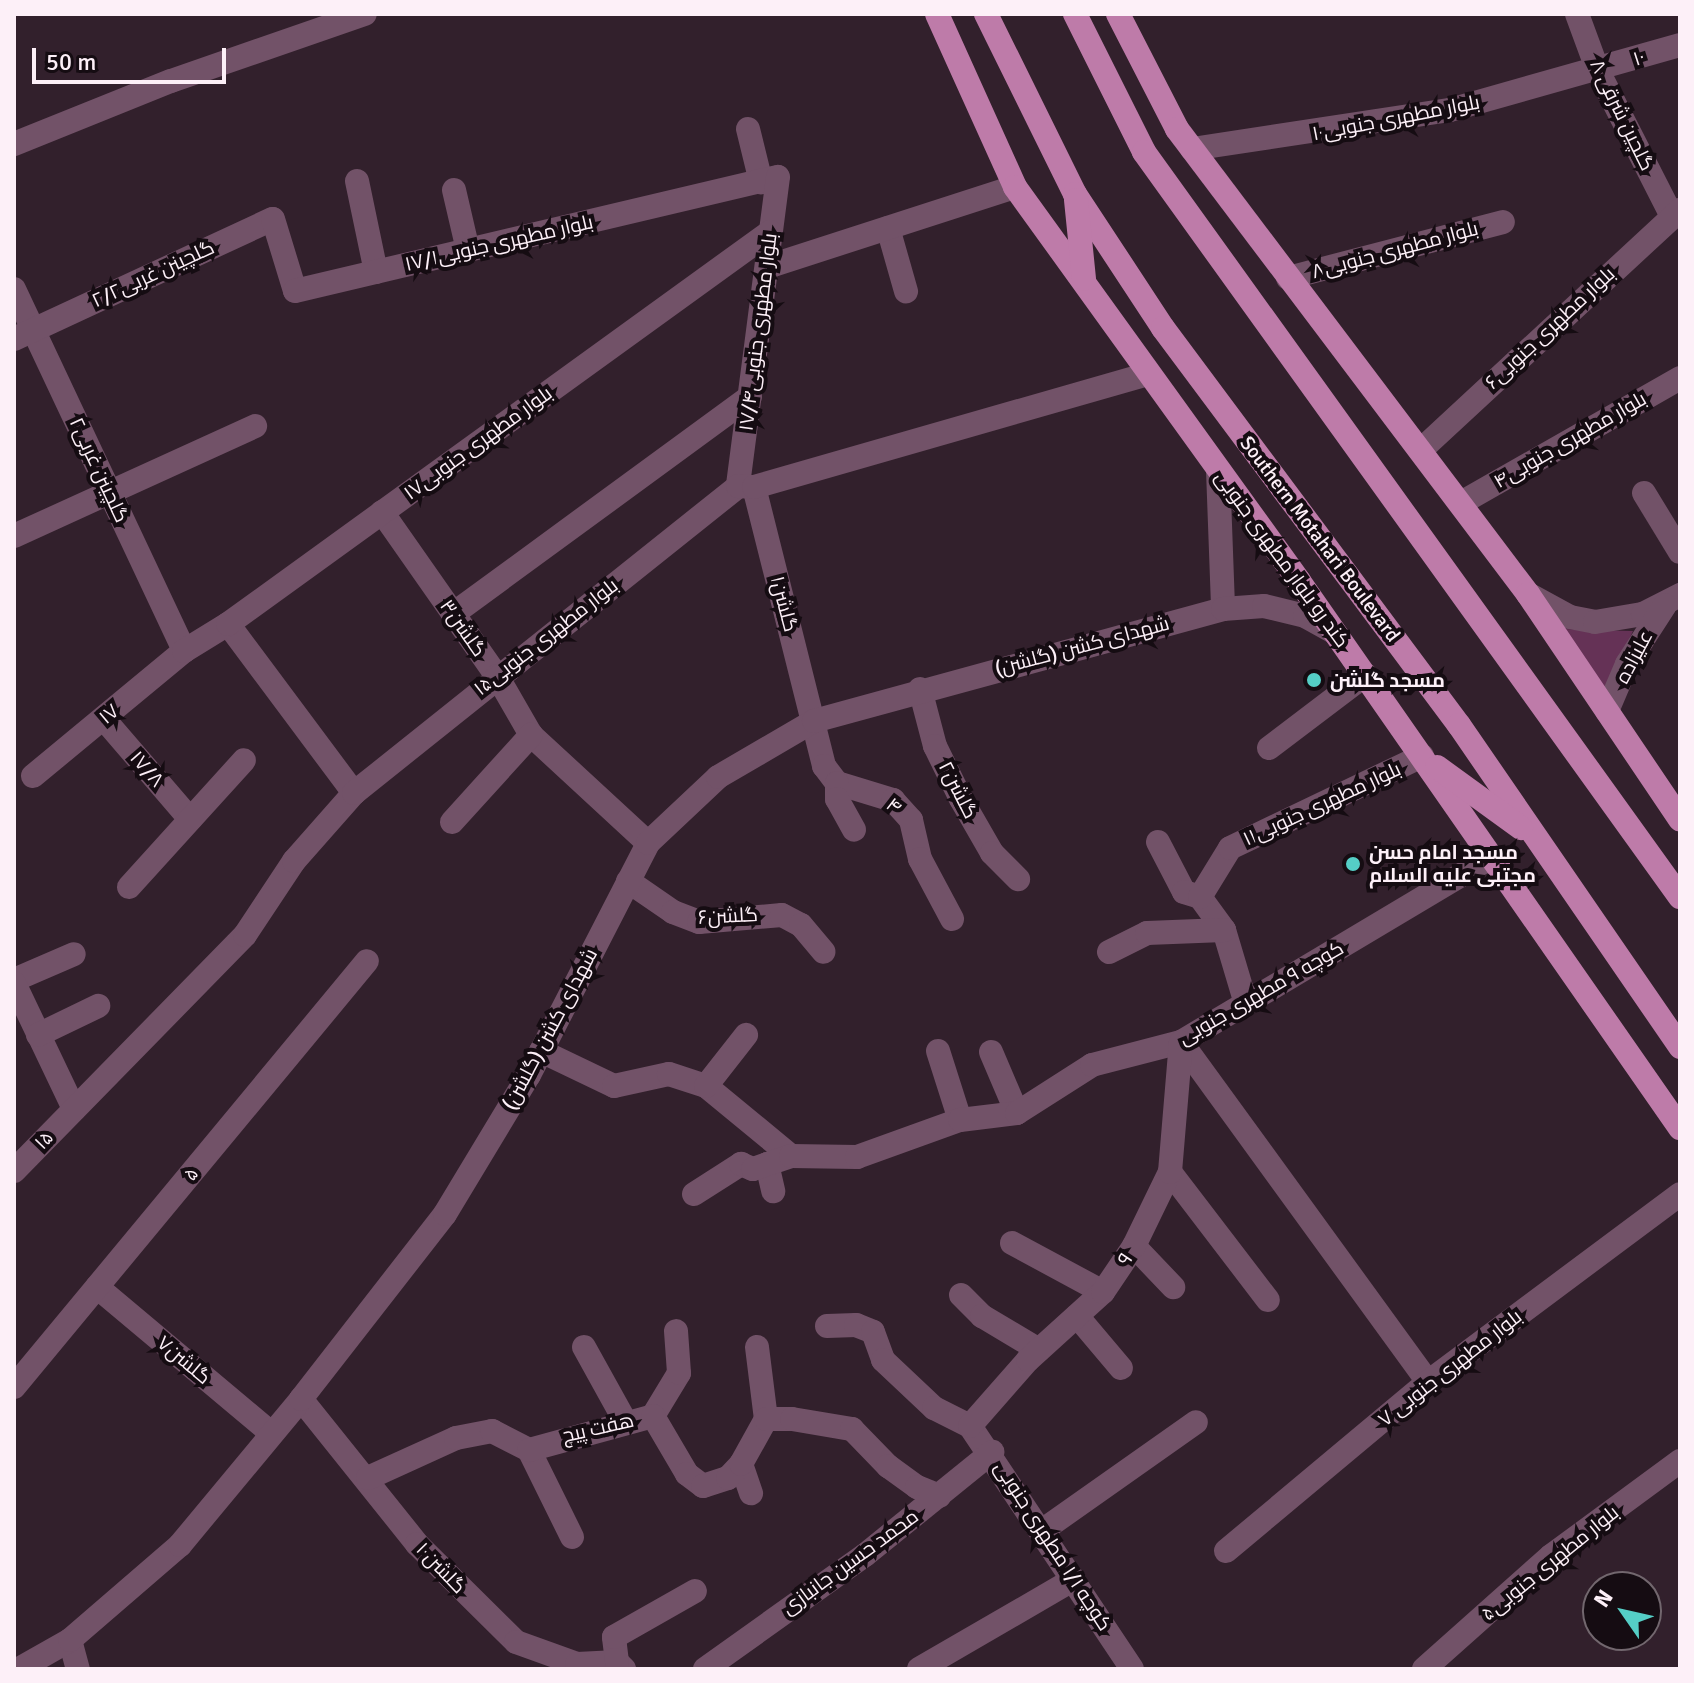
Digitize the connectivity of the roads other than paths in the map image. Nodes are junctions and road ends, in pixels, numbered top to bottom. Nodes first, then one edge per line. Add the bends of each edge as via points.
1 (365, 14) edge
2 (924, 14) edge
3 (986, 14) edge
4 (1075, 14) edge
5 (1118, 14) edge
6 (1577, 14) edge
7 (941, 23) edge
8 (1680, 45) edge
9 (1598, 71) junction
10 (748, 129) dead end
11 (14, 144) edge
12 (1192, 149) junction
13 (769, 180) junction
14 (357, 181) dead end
15 (1015, 187) junction
16 (454, 190) dead end
17 (1075, 194) junction
18 (1676, 212) edge
19 (273, 219) joint
20 (1503, 222) dead end
21 (888, 228) junction
22 (770, 232) junction
23 (468, 250) junction
24 (770, 266) junction
25 (1281, 269) junction
26 (376, 272) junction
27 (1084, 282) junction
28 (1238, 284) junction
29 (14, 289) edge
30 (906, 291) dead end
31 (24, 334) edge
32 (1148, 374) junction
33 (1680, 378) edge
34 (750, 397) junction
35 (255, 426) dead end
36 (1422, 449) junction
37 (1218, 470) junction
38 (746, 486) junction
39 (110, 493) junction
40 (1644, 493) dead end
41 (1461, 503) junction
42 (382, 512) junction
43 (14, 536) edge
44 (1680, 552) edge
45 (1528, 594) junction
46 (1672, 600) edge
47 (1223, 609) junction
48 (453, 614) junction
49 (228, 624) junction
50 (1334, 632) junction
51 (184, 651) junction
52 (1365, 675) junction
53 (497, 676) junction
54 (920, 689) junction
55 (1607, 711) junction
56 (104, 719) junction
57 (814, 721) junction
58 (531, 735) junction
59 (1269, 748) dead end
60 (1422, 756) junction
61 (244, 760) dead end
62 (33, 776) dead end
63 (837, 783) junction
64 (354, 793) junction
65 (190, 819) junction
66 (1680, 819) edge
67 (452, 822) dead end
68 (854, 830) dead end
69 (1537, 840) junction
70 (1158, 842) dead end
71 (648, 843) junction
72 (1491, 857) junction
73 (1018, 879) dead end
74 (628, 881) junction
75 (129, 887) dead end
76 (1200, 897) junction
77 (1680, 897) edge
78 (952, 919) dead end
79 (1224, 930) junction
80 (824, 952) dead end
81 (1109, 952) dead end
82 (74, 954) dead end
83 (367, 961) dead end
84 (14, 982) edge
85 (1246, 1004) junction
86 (98, 1006) dead end
87 (38, 1035) junction
88 (746, 1035) dead end
89 (1181, 1042) junction
90 (1680, 1047) edge
91 (541, 1051) junction
92 (938, 1051) dead end
93 (991, 1052) dead end
94 (706, 1086) junction
95 (74, 1109) junction
96 (1017, 1113) junction
97 (960, 1120) junction
98 (1680, 1128) edge
99 (791, 1156) junction
100 (767, 1164) junction
101 (14, 1171) edge
102 (1170, 1172) junction
103 (773, 1191) dead end
104 (694, 1194) dead end
105 (1680, 1194) edge
106 (1012, 1243) dead end
107 (1134, 1246) junction
108 (97, 1287) junction
109 (1173, 1287) dead end
110 (1103, 1292) junction
111 (961, 1295) dead end
112 (1268, 1300) dead end
113 (1077, 1316) junction
114 (827, 1326) dead end
115 (676, 1331) dead end
116 (584, 1347) dead end
117 (757, 1347) dead end
118 (1039, 1350) junction
119 (1121, 1368) dead end
120 (1428, 1382) junction
121 (14, 1387) edge
122 (301, 1399) junction
123 (653, 1416) junction
124 (766, 1419) junction
125 (625, 1421) junction
126 (1196, 1422) dead end
127 (970, 1426) junction
128 (271, 1433) junction
129 (529, 1450) junction
130 (992, 1452) junction
131 (1680, 1461) edge
132 (741, 1464) junction
133 (368, 1478) junction
134 (751, 1493) dead end
135 (939, 1496) junction
136 (1043, 1530) junction
137 (572, 1537) dead end
138 (1226, 1551) dead end
139 (1074, 1579) junction
140 (695, 1591) dead end
141 (70, 1640) junction
142 (620, 1666) edge
143 (19, 1669) edge
144 (78, 1669) edge
145 (705, 1669) edge
146 (919, 1669) edge
147 (1132, 1669) edge
148 (1424, 1669) edge

1 - 11 street via 171,81
2 - 7 street
3 - 17 main road, ُSouthern Motahari Boulevard
4 - 28 main road via 1144,152
5 - 12 main road
6 - 9 street, ۸ گلچین شرقی
7 - 15 main road, کند رو بلوار مطهری جنوبی
8 - 9 street, ۱۰
9 - 12 street, بلوار مطهری جنوبی۱۰ via 1450,110
9 - 18 street, ۸ گلچین شرقی
10 - 13 street
12 - 25 main road
13 - 22 street, بلوار مطهری جنوبی۱۷/۴
13 - 23 street, بلوار مطهری جنوبی۱۷/۱
14 - 26 street
15 - 21 street
15 - 27 main road, کند رو بلوار مطهری جنوبی
16 - 23 street
17 - 27 main road
17 - 69 main road, ُSouthern Motahari Boulevard via 1163,328 1459,725
18 - 36 street, بلوار مطهری جنوبی۶
19 - 26 street, بلوار مطهری جنوبی۱۷/۱ via 295,291
19 - 31 street, گلچینن غربی۲/۲
20 - 25 street, ۸بلوار مطهری جنوبی
21 - 24 street
21 - 30 street
22 - 24 street, بلوار مطهری جنوبی۱۷/۴
22 - 42 street, بلوار مطهری جنوبی۱۷
23 - 26 street, بلوار مطهری جنوبی۱۷/۱
24 - 34 street, بلوار مطهری جنوبی۱۷/۴
25 - 28 main road
25 - 36 main road
27 - 32 main road, کند رو بلوار مطهری جنوبی
28 - 77 main road
29 - 31 street, گلچینن غربی۲
31 - 39 street, گلچینن غربی۲
32 - 37 main road, کند رو بلوار مطهری جنوبی
32 - 38 street, بلوار مطهری جنوبی۱۵
33 - 41 street, بلوار مطهری جنوبی۴
34 - 38 street, بلوار مطهری جنوبی۱۷/۴
34 - 48 street
35 - 39 street
36 - 41 main road
37 - 47 street
37 - 50 main road, کند رو بلوار مطهری جنوبی
38 - 53 street, بلوار مطهری جنوبی۱۵
38 - 57 street, گلشن۱
39 - 43 street
39 - 51 street, گلچینن غربی۲
40 - 44 street
41 - 45 main road
42 - 48 street, گلشن۳
42 - 49 street, بلوار مطهری جنوبی۱۷
45 - 46 street, علیزاده via 1570,617 1595,622 1620,621
45 - 55 main road
46 - 55 street, علیزاده via 1627,664
47 - 50 street, شهدای کشن (گلشن) via 1264,606 1305,616
47 - 54 street, شهدای کشن (گلشن)
48 - 53 street, گلشن۳
49 - 51 street, بلوار مطهری جنوبی۱۷
49 - 64 street
50 - 52 main road, کند رو بلوار مطهری جنوبی
51 - 56 street, ۱۷
52 - 59 street
52 - 60 main road, کند رو بلوار مطهری جنوبی
53 - 58 street, گلشن۳
53 - 64 street, بلوار مطهری جنوبی۱۵
54 - 57 street, شهدای کشن (گلشن)
54 - 73 street, گلشن۲ via 935,746 961,799 992,853
55 - 66 main road
56 - 62 street, ۱۷
56 - 65 street, ۱۷/۸
57 - 63 street via 824,766
57 - 71 street, شهدای کشن (گلشن) via 718,777
58 - 67 street
58 - 71 street, گلشن۳
60 - 69 main road
60 - 72 main road, کند رو بلوار مطهری جنوبی
60 - 76 street, بلوار مطهری جنوبی۱۱ via 1230,848
61 - 65 street
63 - 68 street via 837,799
63 - 78 street, ۴ via 893,800 911,820 920,859
64 - 95 street, بلوار مطهری جنوبی۱۵ via 294,861 245,935
65 - 75 street
69 - 90 main road, ُSouthern Motahari Boulevard
70 - 76 street via 1184,892
71 - 74 street, شهدای کشن (گلشن)
72 - 85 street, کوچه ۹ مطهری جنوبی
72 - 98 main road, کند رو بلوار مطهری جنوبی
74 - 80 street, گلشن۶ via 673,912 699,922 782,915 801,925
74 - 91 street, شهدای کشن (گلشن)
76 - 79 street
79 - 81 street via 1147,933
79 - 85 street
82 - 84 street
83 - 108 street, ۵
84 - 87 street
85 - 89 street, کوچه ۹ مطهری جنوبی
86 - 87 street
87 - 95 street
88 - 94 street
89 - 96 street, کوچه ۹ مطهری جنوبی via 1092,1065
89 - 102 street, ۹
89 - 120 street
91 - 94 street via 614,1086 669,1074
91 - 122 street, شهدای کشن (گلشن) via 445,1214
92 - 97 street
93 - 96 street
94 - 99 street
95 - 101 street, ۱۵
96 - 97 street, کوچه ۹ مطهری جنوبی
97 - 99 street, کوچه ۹ مطهری جنوبی via 857,1157
99 - 100 street, کوچه ۹ مطهری جنوبی
100 - 103 street
100 - 104 street, کوچه ۹ مطهری جنوبی via 753,1169 741,1164
102 - 107 street, ۹
102 - 112 street
105 - 120 street, ۷ بلوار مطهری جنوبی
106 - 110 street
107 - 109 street
107 - 110 street, ۹
108 - 121 street, ۵
108 - 128 street, گلشن۷
110 - 113 street, ۹
111 - 118 street via 982,1316
113 - 118 street, ۹
113 - 119 street
114 - 127 street via 856,1325 873,1332 883,1360 934,1408
115 - 123 street via 679,1373
116 - 125 street
117 - 124 street
118 - 127 street, ۹
120 - 138 street, ۷ بلوار مطهری جنوبی
122 - 128 street, شهدای کشن (گلشن)
122 - 133 street, گلشن۱۰
123 - 125 street, هفت پیچ
123 - 132 street, هفت پیچ via 687,1474 703,1486 728,1478
124 - 132 street, هفت پیچ
124 - 135 street via 852,1429 888,1466
125 - 129 street, هفت پیچ
126 - 136 street
127 - 130 street, کوچه ۱/۱ مطهری جنوبی
128 - 141 street, شهدای کشن (گلشن) via 180,1545
129 - 133 street via 492,1431 468,1435
129 - 137 street
130 - 135 street, محمد حسین جانبازی
130 - 136 street, کوچه ۱/۱ مطهری جنوبی
131 - 148 street, ۵بلوار مطهری جنوبی via 1551,1556
132 - 134 street
133 - 142 street, گلشن۱۰ via 417,1544 516,1642 577,1664
135 - 145 street, محمد حسین جانبازی
136 - 139 street, کوچه ۱/۱ مطهری جنوبی
139 - 146 street
139 - 147 street, کوچه ۱/۱ مطهری جنوبی
140 - 142 street via 614,1637
141 - 143 street, شهدای کشن (گلشن)
141 - 144 street

